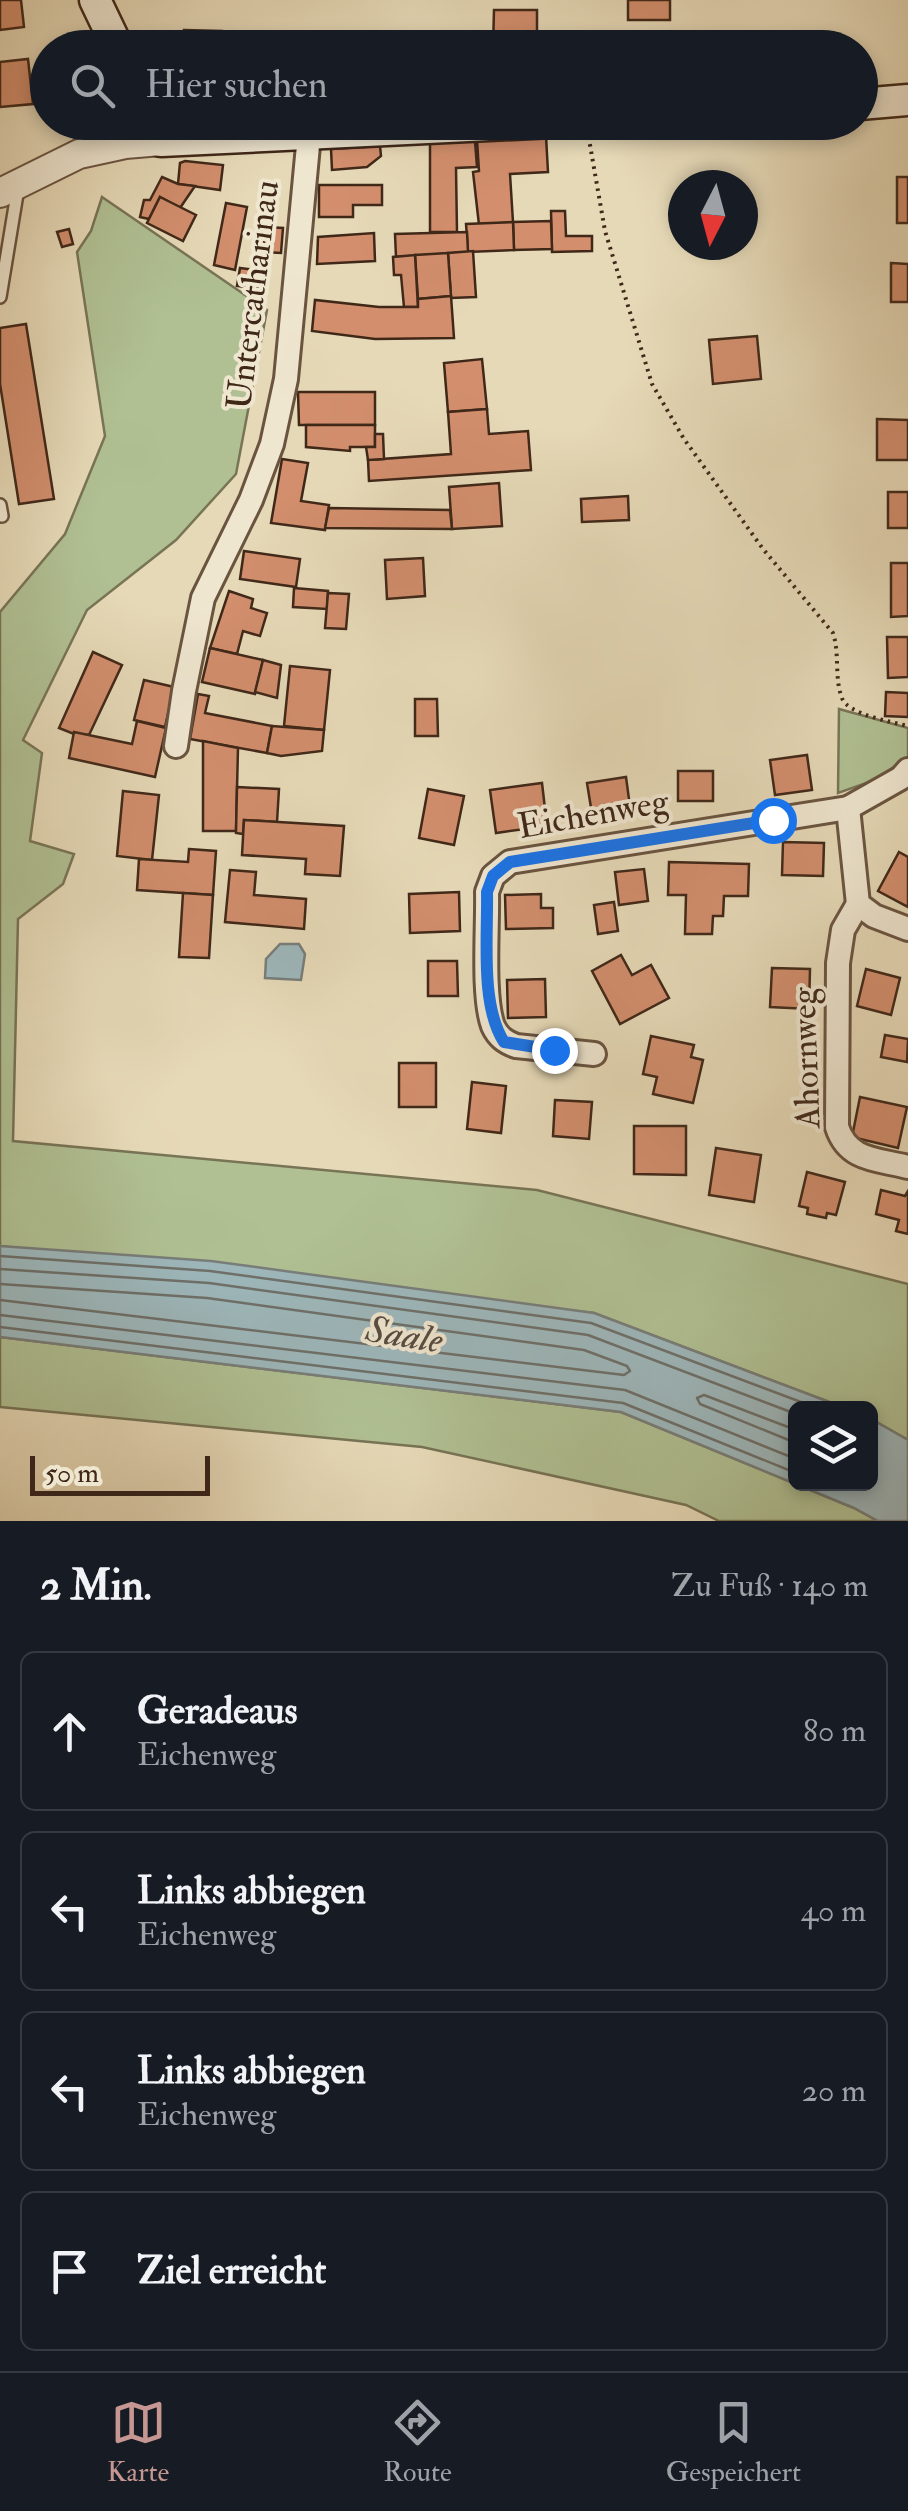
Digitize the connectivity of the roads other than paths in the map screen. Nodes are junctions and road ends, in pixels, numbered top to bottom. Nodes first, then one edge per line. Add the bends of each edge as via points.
1 (95, 0) edge
2 (109, 30) edge
3 (908, 100) edge
4 (878, 102) edge
5 (139, 140) edge
6 (309, 140) edge
7 (9, 189) edge
8 (4, 262) edge
9 (0, 298) edge
10 (176, 746) dead end
11 (908, 770) edge
12 (848, 808) junction
13 (858, 904) junction
14 (908, 929) edge
15 (594, 1054) dead end
16 (908, 1166) edge

1 - 2 main road
3 - 4 main road
5 - 7 street, Untercatharinau via 80,154
6 - 10 street, Untercatharinau via 286,379 265,463 203,598
7 - 8 lane
8 - 9 lane
11 - 12 street
12 - 13 street
12 - 15 street, Eichenweg via 510,862 493,876 487,892 494,1026 504,1042 516,1046
13 - 14 street
13 - 16 street, Ahornweg via 843,930 838,962 837,1126 853,1152

